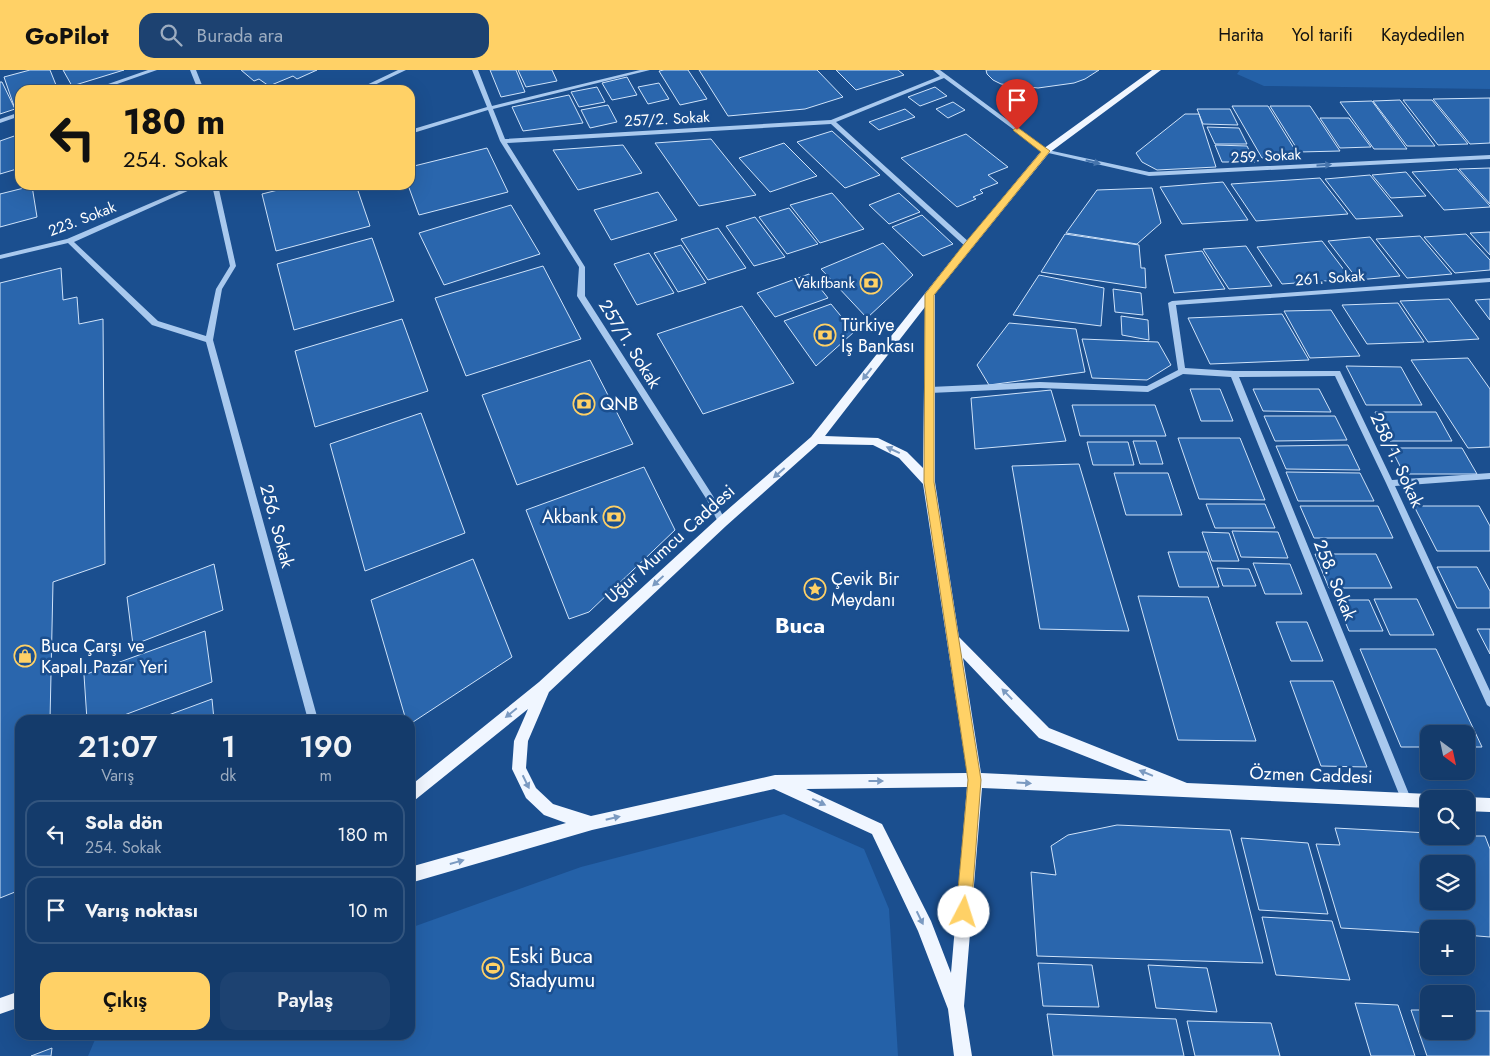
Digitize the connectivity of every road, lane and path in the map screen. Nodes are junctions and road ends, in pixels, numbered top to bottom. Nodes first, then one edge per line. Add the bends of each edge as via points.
1 (154, 70) edge
2 (193, 70) edge
3 (404, 70) edge
4 (475, 70) edge
5 (647, 70) edge
6 (936, 70) edge
7 (1157, 70) edge
8 (944, 76) junction
9 (109, 85) edge
10 (199, 85) edge
11 (370, 85) edge
12 (490, 108) junction
13 (15, 116) edge
14 (0, 121) edge
15 (832, 122) junction
16 (415, 130) edge
17 (503, 141) junction
18 (1046, 151) junction
19 (1490, 157) edge
20 (186, 190) edge
21 (216, 190) edge
22 (69, 241) junction
23 (968, 245) junction
24 (0, 257) edge
25 (1490, 280) edge
26 (930, 294) junction
27 (209, 340) junction
28 (1182, 371) junction
29 (1234, 374) junction
30 (930, 390) junction
31 (815, 440) junction
32 (1490, 476) edge
33 (929, 482) junction
34 (1390, 483) junction
35 (722, 522) junction
36 (953, 639) junction
37 (544, 687) junction
38 (1490, 702) edge
39 (312, 715) edge
40 (975, 780) junction
41 (775, 782) junction
42 (1191, 791) junction
43 (415, 792) edge
44 (1406, 799) junction
45 (1420, 800) edge
46 (1475, 804) edge
47 (1490, 805) edge
48 (592, 823) junction
49 (415, 874) edge
50 (15, 1001) edge
51 (0, 1006) edge
52 (956, 1006) junction
53 (963, 1056) edge

1 - 9 street
2 - 10 street
3 - 11 street
4 - 12 street, 257/1. Sokak
5 - 12 street
6 - 8 street
7 - 18 main road, Uğur Mumcu Caddesi
8 - 15 street, 257/2. Sokak
8 - 18 street
12 - 16 street
12 - 17 street, 257/1. Sokak
13 - 14 street
15 - 17 street, 257/2. Sokak
15 - 23 street
17 - 35 street, 257/1. Sokak via 582,266 581,296 710,498
18 -> 19 street, 259. Sokak via 1149,174
18 - 23 main road, Uğur Mumcu Caddesi
20 - 22 street, 223. Sokak
21 - 27 street, 256. Sokak via 233,266 219,289
22 - 24 street, 223. Sokak
22 - 27 street via 155,322
23 - 26 main road, Uğur Mumcu Caddesi
25 - 28 street, 261. Sokak via 1172,302
26 - 30 main road
26 -> 31 main road, Uğur Mumcu Caddesi
27 - 39 street, 256. Sokak
28 - 29 street, 258/1. Sokak
28 - 30 street via 1148,389 1040,386
29 - 34 street, 258/1. Sokak via 1338,373
29 - 44 street, 258. Sokak
30 - 33 main road
33 -> 31 main road via 903,455 874,441
31 -> 35 main road, Uğur Mumcu Caddesi
32 - 34 street
33 - 36 main road
34 - 38 street, 258/1. Sokak
35 -> 37 main road, Uğur Mumcu Caddesi
36 - 40 main road
42 -> 36 main road via 1044,732
37 -> 43 main road, Uğur Mumcu Caddesi
37 -> 48 main road via 521,741 519,769 531,793 549,810
41 -> 40 main road, Özmen Caddesi
40 -> 42 main road, Özmen Caddesi
40 - 52 main road
48 -> 41 main road, Özmen Caddesi
41 -> 52 main road via 877,829 924,927
42 - 44 main road, Özmen Caddesi
44 - 45 main road, Özmen Caddesi
46 - 47 main road
49 -> 48 main road, Özmen Caddesi
50 - 51 main road
52 - 53 main road

